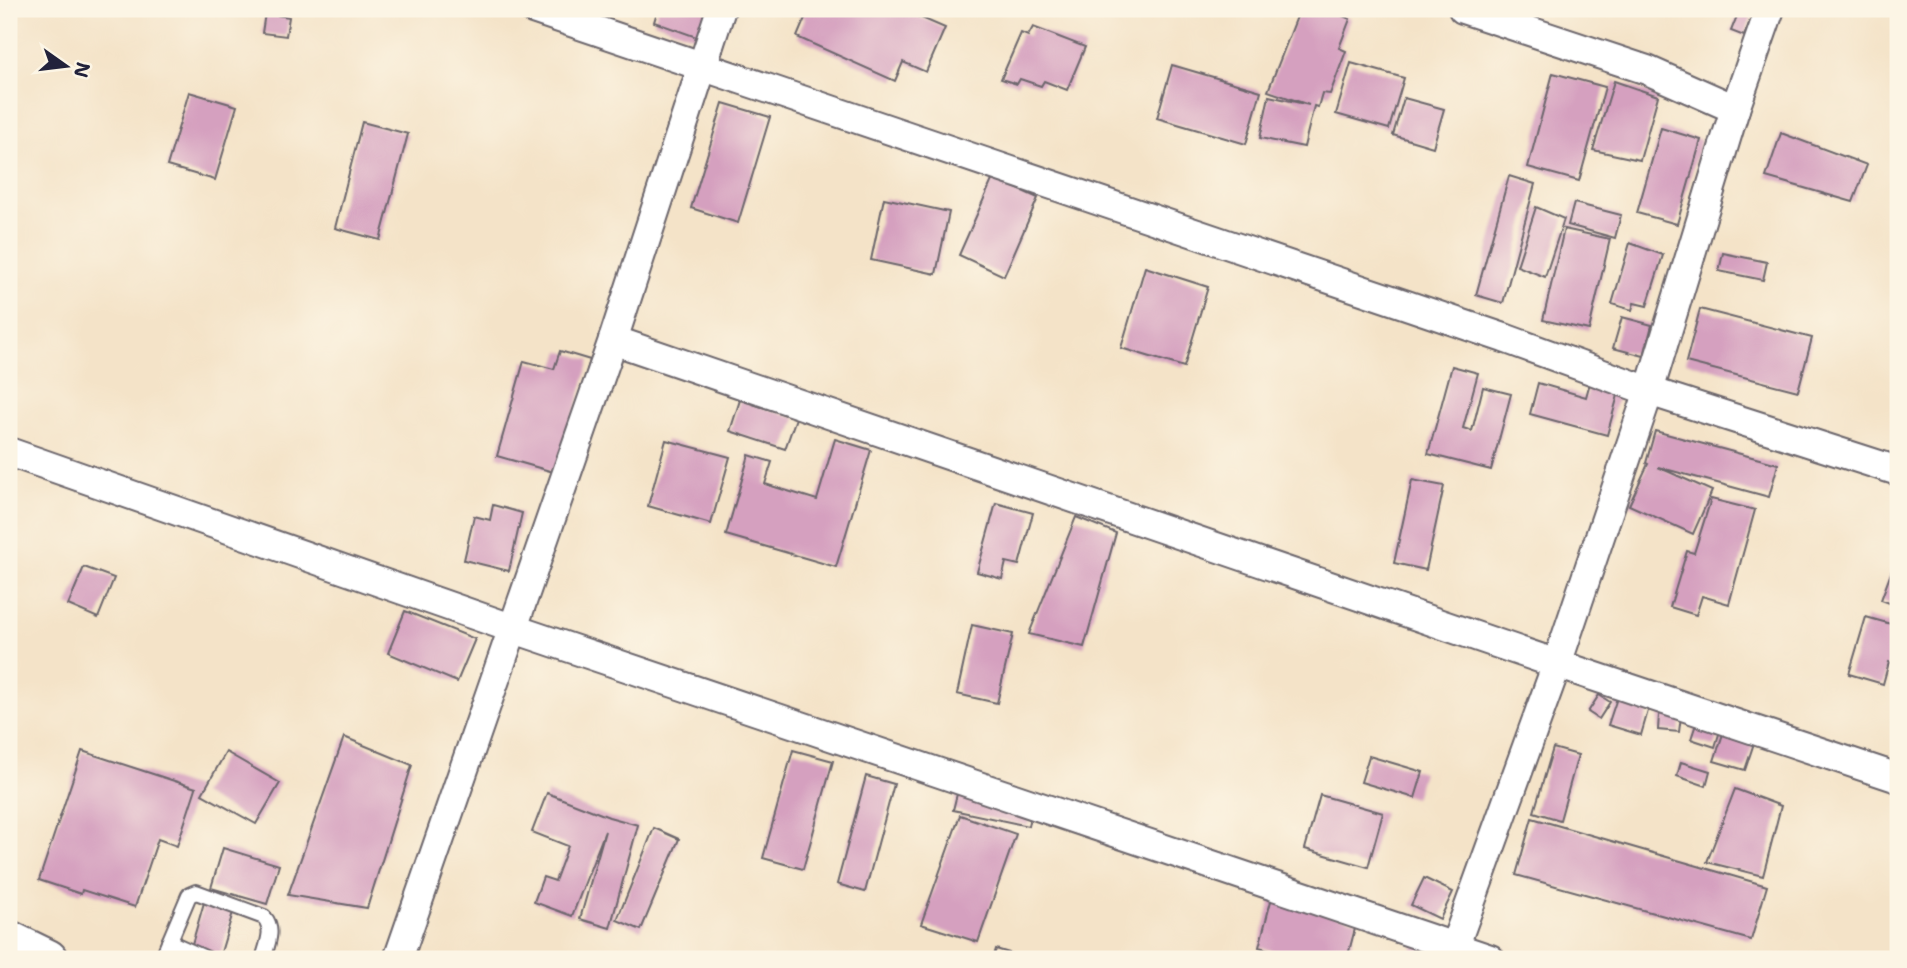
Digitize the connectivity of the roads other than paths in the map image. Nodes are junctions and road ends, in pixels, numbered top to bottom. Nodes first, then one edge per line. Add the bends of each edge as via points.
1 (533, 9) edge
2 (721, 9) edge
3 (1464, 9) edge
4 (1770, 9) edge
5 (701, 65) junction
6 (1735, 109) junction
7 (612, 340) junction
8 (1649, 391) junction
9 (9, 452) edge
10 (1898, 471) edge
11 (513, 629) junction
12 (1557, 664) junction
13 (1898, 778) edge
14 (9, 940) edge
15 (169, 943) junction
16 (1451, 953) edge
17 (48, 959) edge
18 (162, 959) edge
19 (207, 959) edge
20 (263, 959) edge
21 (398, 959) edge
22 (1490, 959) edge

1 - 5 street
2 - 5 street
3 - 6 street via 1647,70
4 - 6 street
5 - 7 street
5 - 8 street
6 - 8 street
7 - 11 street
7 - 12 street
8 - 10 street
8 - 12 street
9 - 11 street
11 - 16 street
11 - 21 street
12 - 13 street
12 - 16 street
14 - 17 street
15 - 18 lane
15 - 19 lane
15 - 20 lane via 189,895 196,892 264,917 271,933
16 - 22 street

